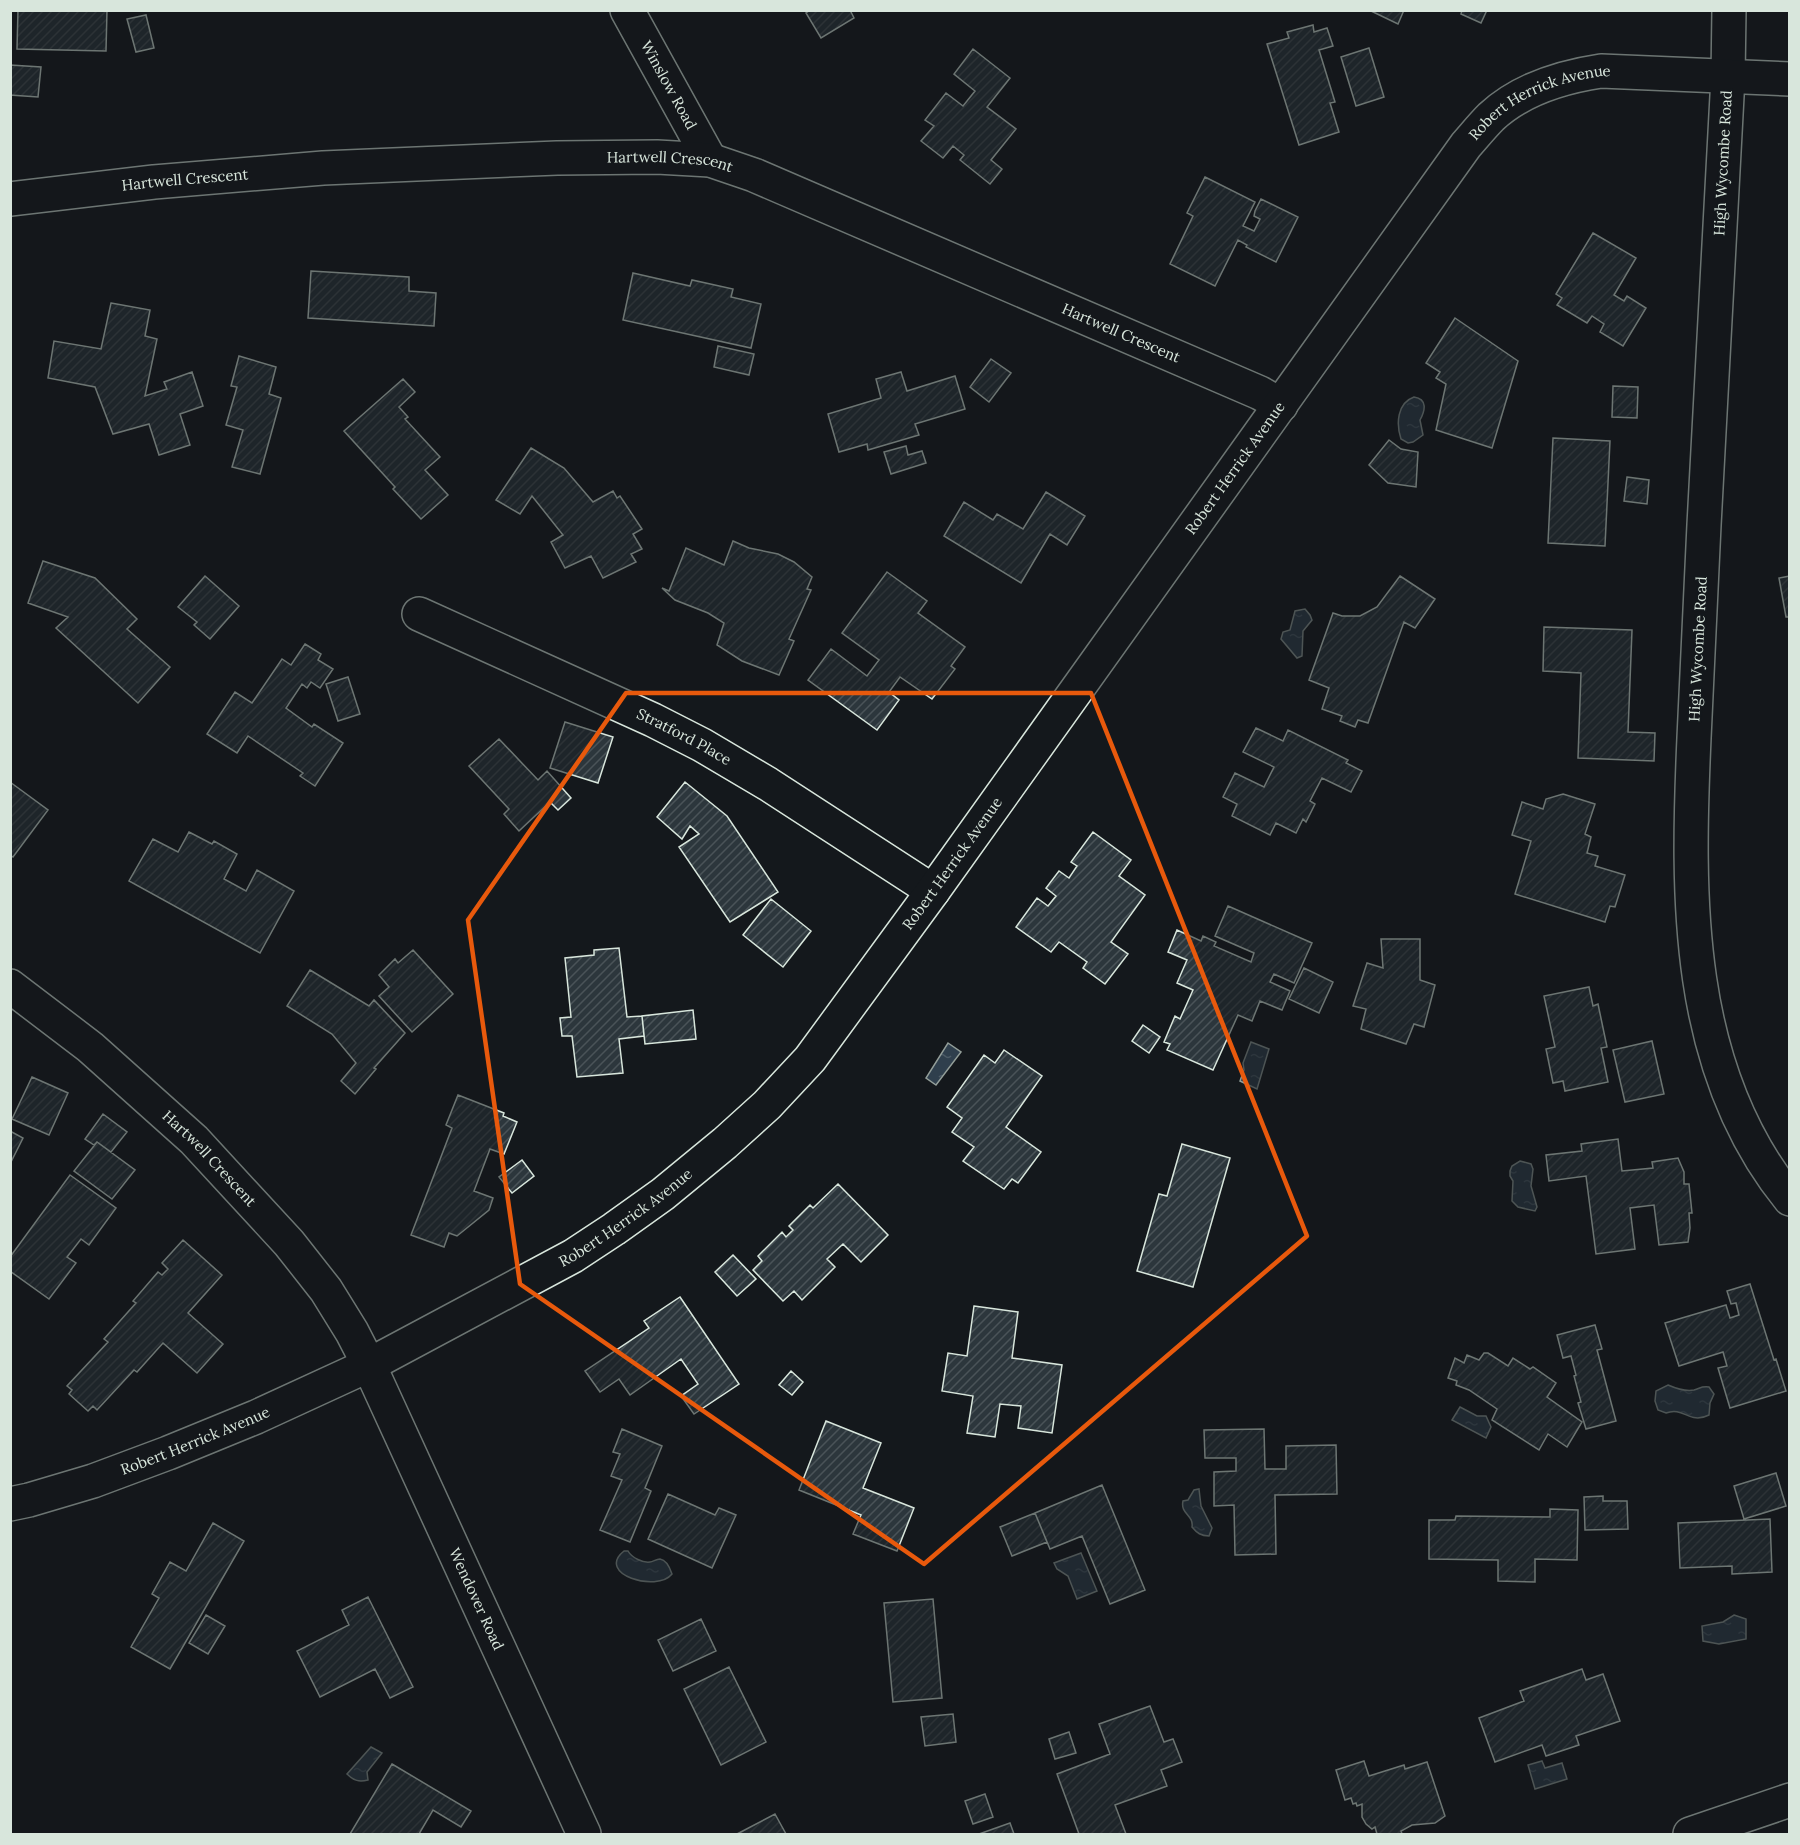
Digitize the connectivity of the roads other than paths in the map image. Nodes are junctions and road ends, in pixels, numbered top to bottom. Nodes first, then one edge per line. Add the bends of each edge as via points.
1 (627, 10) edge
2 (1729, 10) edge
3 (1728, 77) junction
4 (1790, 79) edge
5 (710, 160) junction
6 (10, 199) edge
7 (1281, 405) junction
8 (419, 614) dead end
9 (933, 891) junction
10 (10, 986) edge
11 (1790, 1199) edge
12 (369, 1365) junction
13 (10, 1504) edge
14 (1790, 1800) edge
15 (584, 1834) edge
16 (1690, 1834) edge

1 - 5 street, Winslow Road
2 - 3 street, High Wycombe Road
3 - 4 street, Robert Herrick Avenue
3 - 7 street, Robert Herrick Avenue via 1601,71 1556,80 1516,98 1466,145
3 - 11 street, High Wycombe Road via 1691,796 1692,912 1699,978 1715,1055 1741,1122 1765,1166
5 - 6 street, Hartwell Crescent via 557,158 323,168
5 - 7 street, Hartwell Crescent via 776,185
7 - 9 street, Robert Herrick Avenue
8 - 9 street, Stratford Place via 702,745
9 - 12 street, Robert Herrick Avenue via 810,1059 725,1143 663,1194 573,1256
10 - 12 street, Hartwell Crescent via 90,1047 194,1140 290,1243 326,1290
12 - 13 street, Robert Herrick Avenue via 168,1453
12 - 15 street, Wendover Road
14 - 16 street

